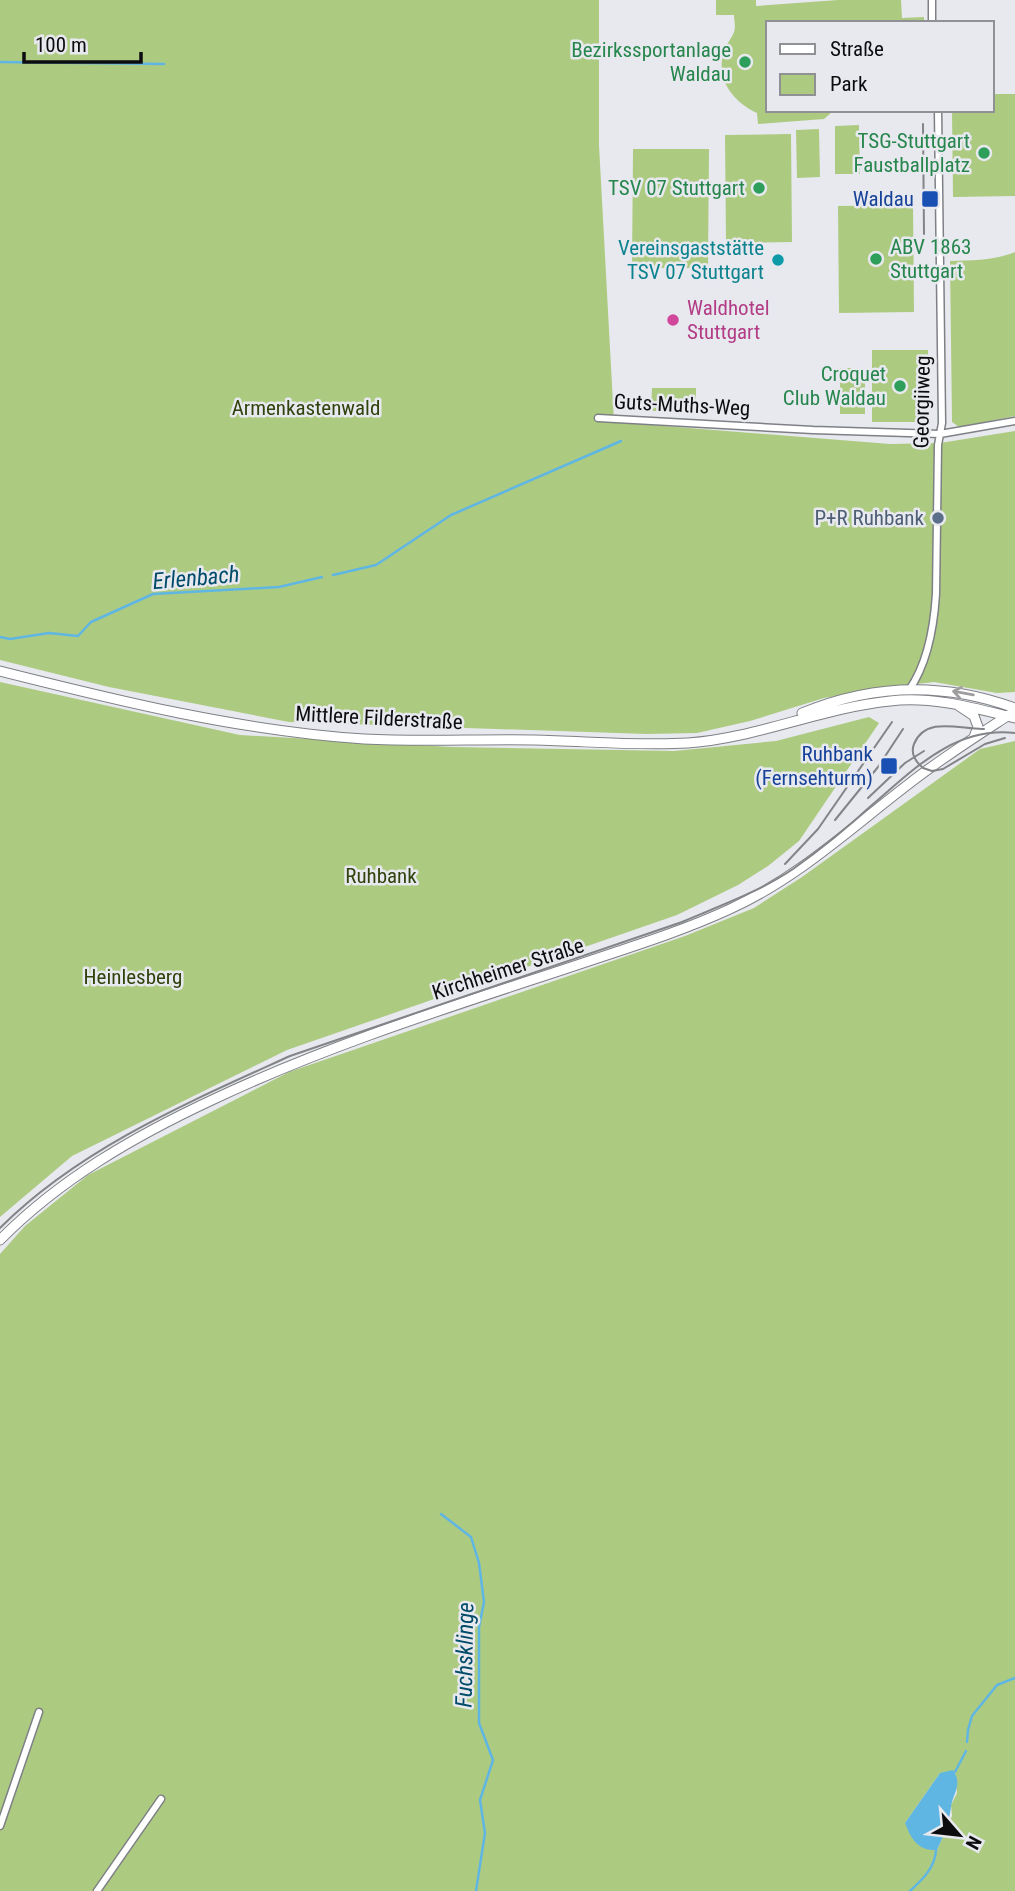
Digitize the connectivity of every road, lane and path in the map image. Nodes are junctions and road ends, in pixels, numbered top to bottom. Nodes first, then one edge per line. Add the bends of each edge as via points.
1 (932, 0) edge
2 (932, 21) edge
3 (939, 112) edge
4 (598, 418) dead end
5 (1015, 421) edge
6 (940, 434) junction
7 (0, 671) edge
8 (909, 690) junction
9 (892, 700) junction
10 (954, 703) junction
11 (1013, 713) edge
12 (762, 730) junction
13 (974, 737) junction
14 (0, 1240) edge
15 (39, 1712) dead end
16 (161, 1799) dead end
17 (0, 1826) edge
18 (97, 1891) edge

1 - 2 street
3 - 6 street, Georgiiweg
4 - 6 street, Guts-Muths-Weg
5 - 6 street, Guts-Muths-Weg
6 - 8 street, Georgiiweg via 934,616 923,663
7 - 12 main road, Mittlere Filderstraße via 231,723 365,739 688,743
8 - 9 main road
11 -> 8 main road, Mittlere Filderstraße via 965,693
8 - 12 main road, Mittlere Filderstraße via 811,709
9 - 10 main road, Mittlere Filderstraße
9 - 12 main road, Mittlere Filderstraße
10 - 11 main road, Mittlere Filderstraße
10 - 13 main road via 974,716 978,727
11 - 13 main road, Kirchheimer Straße
13 - 14 main road, Kirchheimer Straße via 816,858 748,901 683,929 340,1044 261,1077 181,1114 81,1171
15 - 17 street
16 - 18 street

